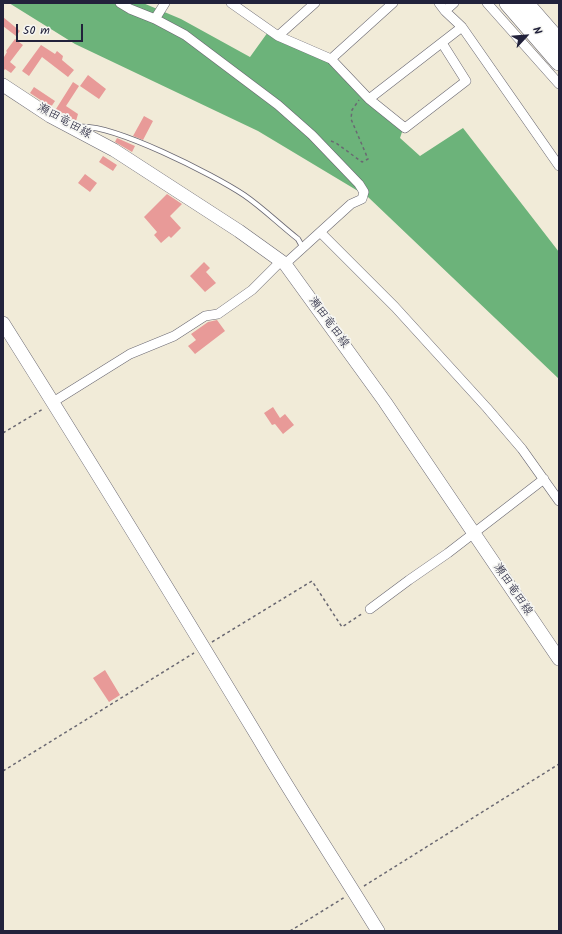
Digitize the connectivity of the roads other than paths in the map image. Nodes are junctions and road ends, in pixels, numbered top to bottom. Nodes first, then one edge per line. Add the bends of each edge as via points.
1 (120, 3) edge
2 (165, 3) edge
3 (232, 3) edge
4 (315, 3) edge
5 (393, 3) edge
6 (454, 3) edge
7 (487, 3) edge
8 (508, 3) edge
9 (525, 3) edge
10 (127, 6) edge
11 (442, 7) edge
12 (155, 18) junction
13 (462, 27) junction
14 (278, 36) junction
15 (559, 42) edge
16 (442, 43) junction
17 (332, 59) junction
18 (559, 62) edge
19 (559, 84) edge
20 (6, 92) edge
21 (366, 96) junction
22 (73, 128) junction
23 (559, 166) edge
24 (321, 233) junction
25 (304, 248) junction
26 (283, 262) junction
27 (3, 323) edge
28 (53, 402) junction
29 (544, 479) junction
30 (559, 501) edge
31 (474, 533) junction
32 (370, 609) road end
33 (559, 660) edge
34 (378, 931) edge

1 - 10 street
2 - 12 street
3 - 14 street
4 - 14 street
5 - 17 street
6 - 11 street
7 - 19 street
8 - 18 highway
9 - 15 highway
10 - 12 street
11 - 13 street
12 - 24 street via 185,35 278,105 312,135 359,184 364,192 362,199 351,204
13 - 16 street
13 - 23 street
14 - 17 street
16 - 21 street
16 - 21 street via 466,81 405,128
17 - 21 street
20 - 22 main road, 瀬田竜田線
22 - 25 lane via 86,126 119,135 210,175 244,196 298,239
22 - 26 main road, 瀬田竜田線 via 114,150 240,231
24 - 25 street
24 - 29 street via 395,307 487,408
25 - 26 street
26 - 28 street via 252,290 218,314 205,316 174,336 130,354
26 - 31 main road, 瀬田竜田線 via 385,402
27 - 28 main road
28 - 34 main road
29 - 30 street
29 - 31 street
31 - 32 street
31 - 33 main road, 瀬田竜田線

